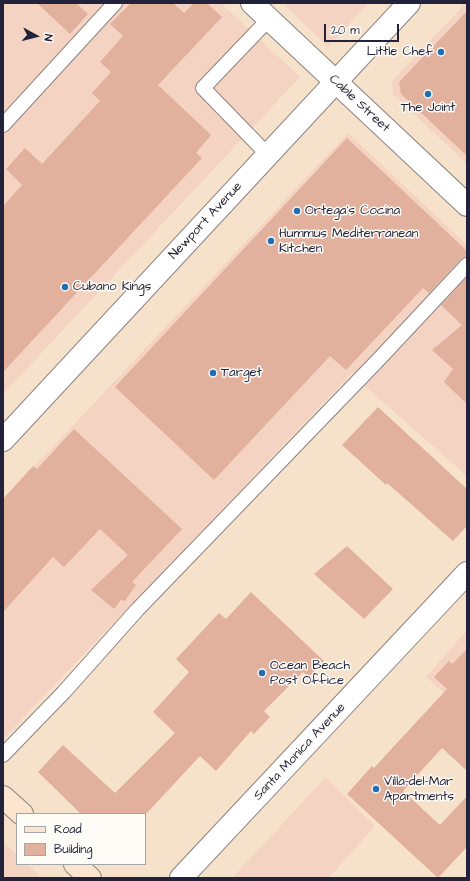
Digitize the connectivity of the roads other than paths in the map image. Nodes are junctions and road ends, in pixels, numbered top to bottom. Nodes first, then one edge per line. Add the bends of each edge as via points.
1 (115, 3) edge
2 (252, 3) edge
3 (409, 3) edge
4 (269, 19) junction
5 (335, 82) junction
6 (3, 125) edge
7 (268, 155) junction
8 (467, 205) edge
9 (467, 265) edge
10 (3, 440) edge
11 (467, 572) edge
12 (3, 755) edge
13 (3, 796) edge
14 (21, 813) edge
15 (76, 865) edge
16 (90, 878) edge
17 (181, 878) edge

1 - 6 lane
2 - 4 street, Cable Street
3 - 5 street, Newport Avenue
4 - 5 street, Cable Street
4 - 7 lane via 203,88
5 - 7 street, Newport Avenue
5 - 8 street, Cable Street
7 - 10 street, Newport Avenue
9 - 12 lane via 137,610 64,692
11 - 17 street, Santa Monica Avenue
13 - 14 main road
15 - 16 main road

